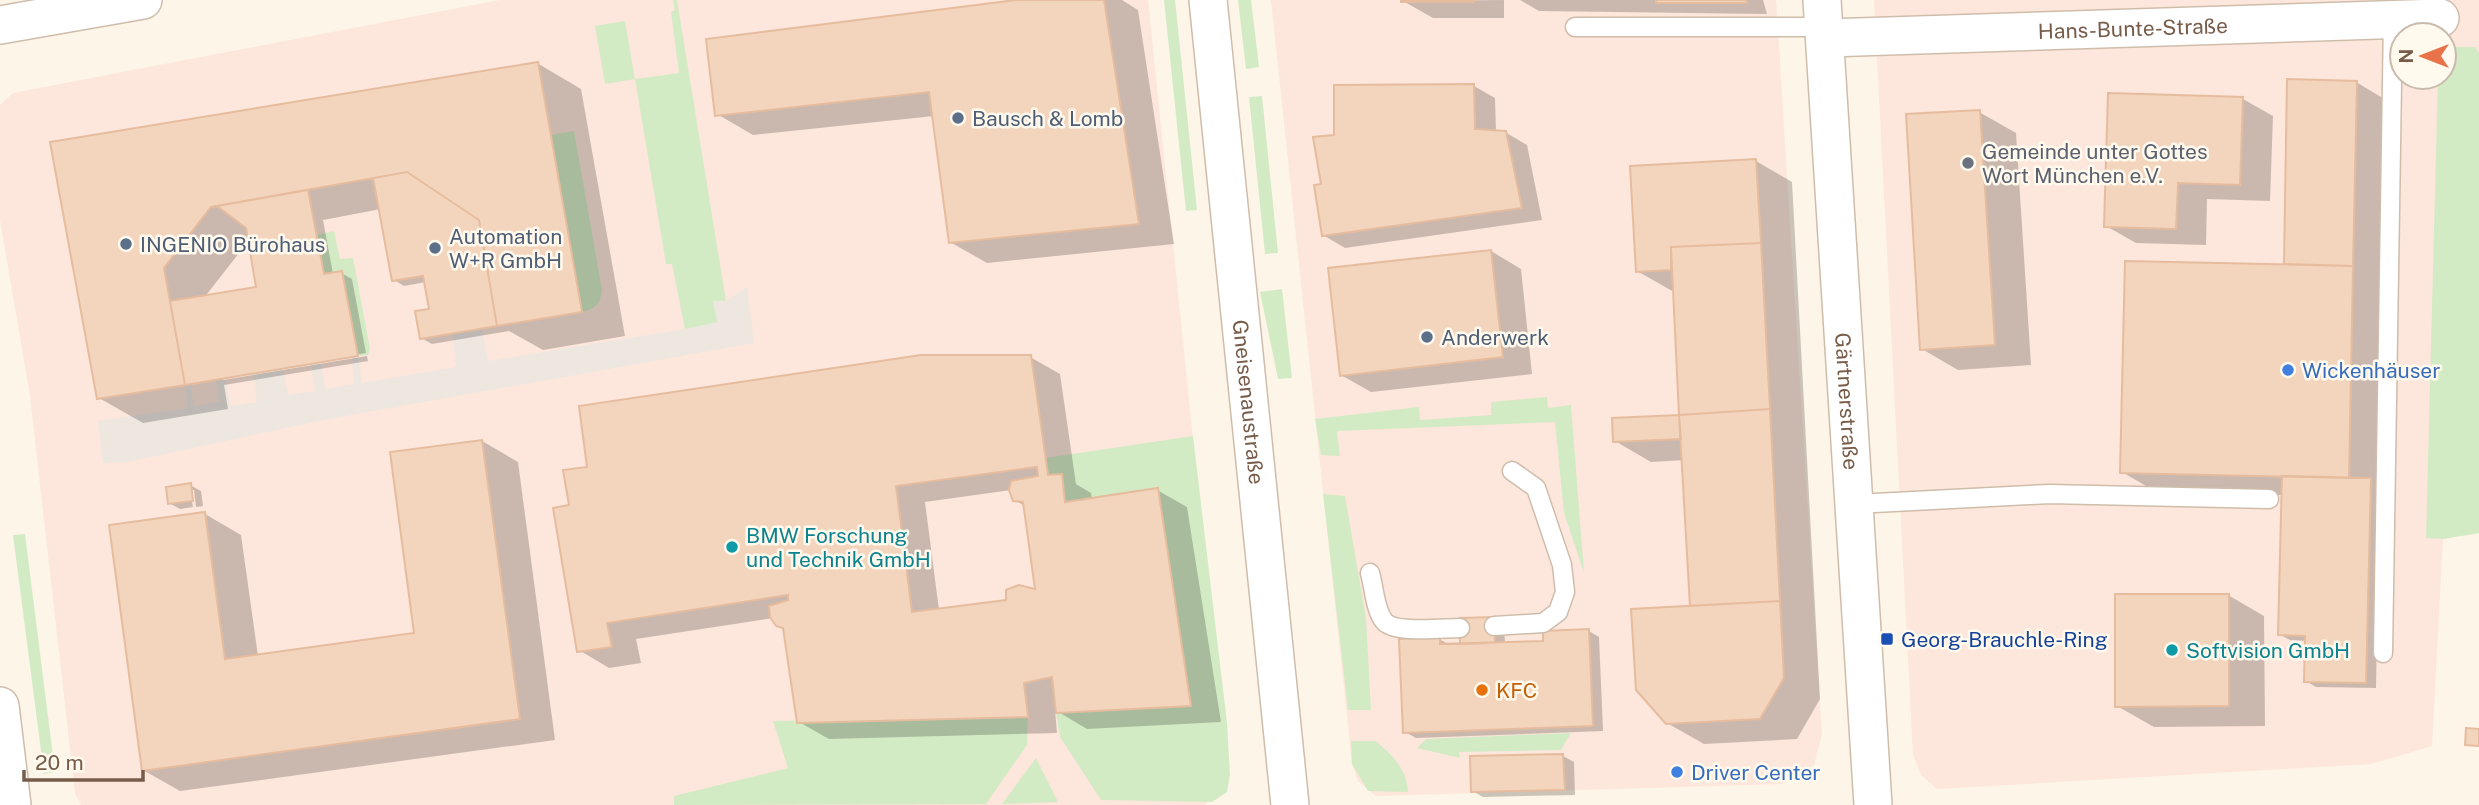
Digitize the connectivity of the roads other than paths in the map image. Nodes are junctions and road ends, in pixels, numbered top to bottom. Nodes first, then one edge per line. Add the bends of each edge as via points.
1 (143, 0) edge
2 (1208, 0) edge
3 (2440, 18) dead end
4 (2393, 19) junction
5 (1825, 22) edge
6 (0, 25) edge
7 (1575, 27) dead end
8 (1513, 471) dead end
9 (2269, 499) dead end
10 (1855, 504) junction
11 (1370, 573) dead end
12 (1494, 626) dead end
13 (1460, 628) dead end
14 (2383, 653) dead end
15 (0, 706) edge
16 (12, 805) edge
17 (1290, 805) edge
18 (1873, 805) edge

1 - 6 street
2 - 17 street, Gneisenaustraße
3 - 4 street, Hans-Bunte-Straße
4 - 5 street, Hans-Bunte-Straße
4 - 14 lane
5 - 7 lane
5 - 10 street, Gärtnerstraße
8 - 12 lane via 1536,488 1562,565 1565,592 1558,612 1543,623
9 - 10 lane via 2049,494
10 - 18 street, Gärtnerstraße
11 - 13 lane via 1387,624 1397,629
15 - 16 street

